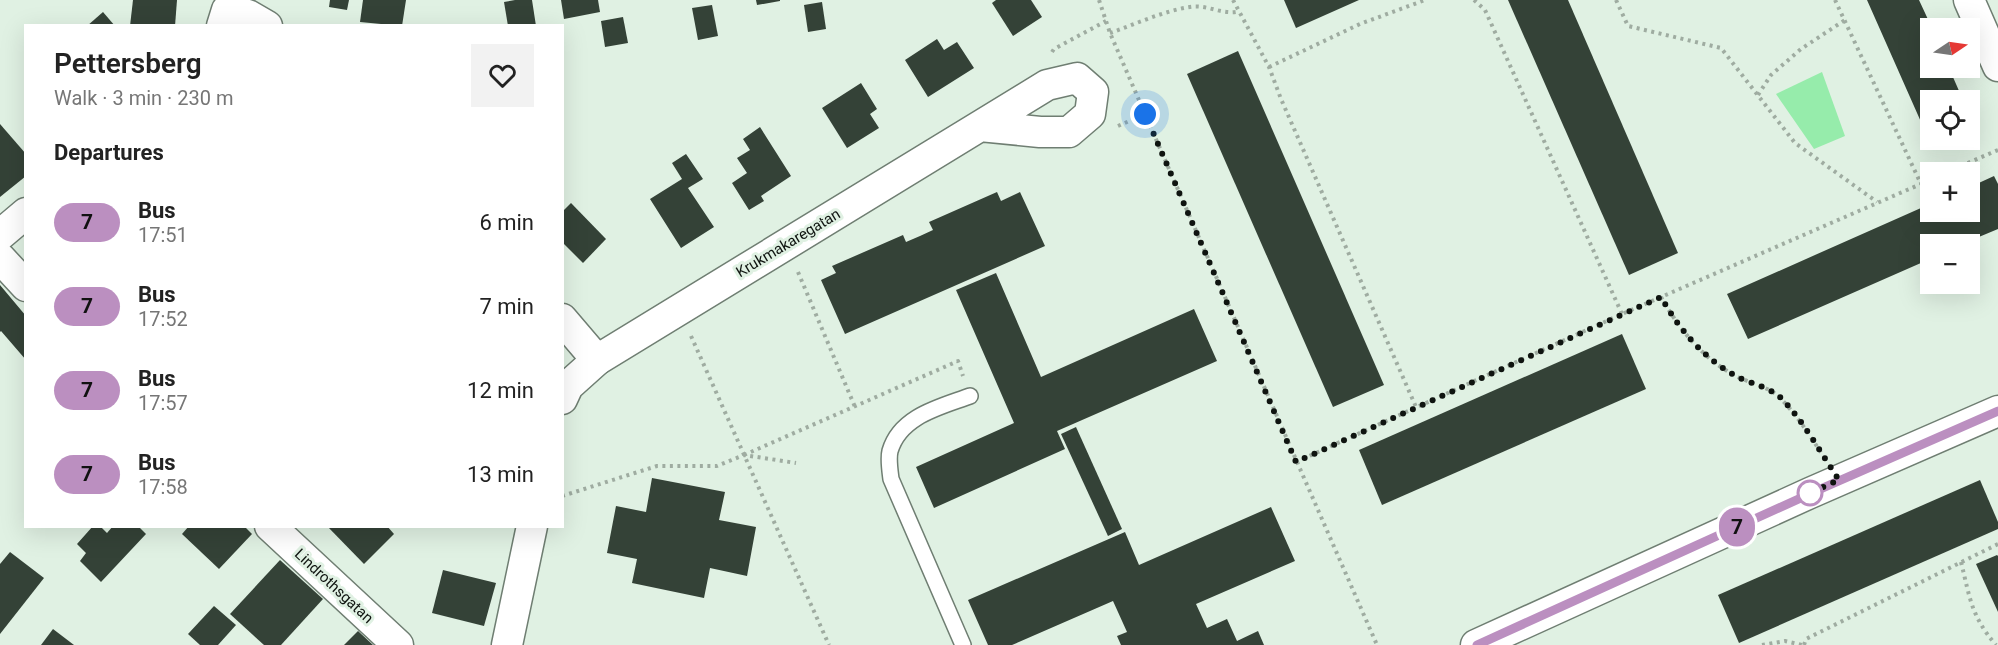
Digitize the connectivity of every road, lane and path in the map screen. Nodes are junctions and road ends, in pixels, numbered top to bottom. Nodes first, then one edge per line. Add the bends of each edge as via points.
1 (1099, 0) edge
2 (1233, 0) edge
3 (1425, 0) edge
4 (1474, 0) edge
5 (1616, 0) edge
6 (1835, 0) edge
7 (1969, 0) edge
8 (1240, 11) junction
9 (229, 12) edge
10 (1845, 20) junction
11 (264, 24) edge
12 (1110, 33) junction
13 (1998, 66) edge
14 (1269, 67) junction
15 (1758, 95) junction
16 (980, 126) dead end
17 (1998, 150) edge
18 (1970, 162) edge
19 (1920, 182) edge
20 (1920, 184) edge
21 (1878, 203) junction
22 (24, 215) edge
23 (0, 235) edge
24 (787, 244) junction
25 (0, 258) edge
26 (24, 284) edge
27 (1661, 297) junction
28 (679, 310) junction
29 (1622, 314) junction
30 (564, 321) edge
31 (597, 360) junction
32 (564, 395) edge
33 (970, 396) joint
34 (855, 407) junction
35 (1416, 407) junction
36 (1998, 411) edge
37 (744, 455) junction
38 (1296, 462) junction
39 (796, 463) dead end
40 (1839, 480) junction
41 (564, 495) edge
42 (272, 528) edge
43 (532, 528) edge
44 (1998, 544) edge
45 (1962, 562) junction
46 (398, 645) edge
47 (507, 645) edge
48 (830, 645) edge
49 (963, 645) edge
50 (1377, 645) edge
51 (1476, 645) edge
52 (1762, 645) edge
53 (1803, 645) edge
54 (1996, 645) edge

1 - 12 path
2 - 8 path
3 - 14 path via 1360,24
4 - 29 path via 1485,10
5 - 15 path via 1628,26 1721,48
6 - 10 path
7 - 13 street
8 - 12 path via 1231,14 1206,6 1190,7
8 - 14 path
9 - 11 street via 248,15
10 - 15 path via 1801,49 1771,75
10 - 19 path
12 - 38 path
14 - 35 path
15 - 21 path via 1795,143
16 - 24 street, Krukmakaregatan
17 - 18 path
20 - 21 path
21 - 27 path
22 - 23 street
24 - 28 street, Krukmakaregatan
24 - 34 path
25 - 26 street
27 - 29 path
27 - 40 path via 1682,330 1708,356 1736,376 1781,398
28 - 31 street, Krukmakaregatan
28 - 37 path
29 - 35 path
30 - 31 street
31 - 32 street, Krukmakaregatan via 568,386
33 - 34 path via 958,361
33 - 49 lane via 923,414 902,429 890,452 891,479
34 - 37 path
35 - 38 path
36 - 40 street
37 - 39 path
37 - 41 path via 717,466 657,466
37 - 48 path
38 - 50 path
40 - 51 street
42 - 46 street, Lindrothsgatan
43 - 47 street
44 - 45 path
45 - 53 path via 1806,639
45 - 54 path via 1972,609
52 - 53 path via 1785,641

